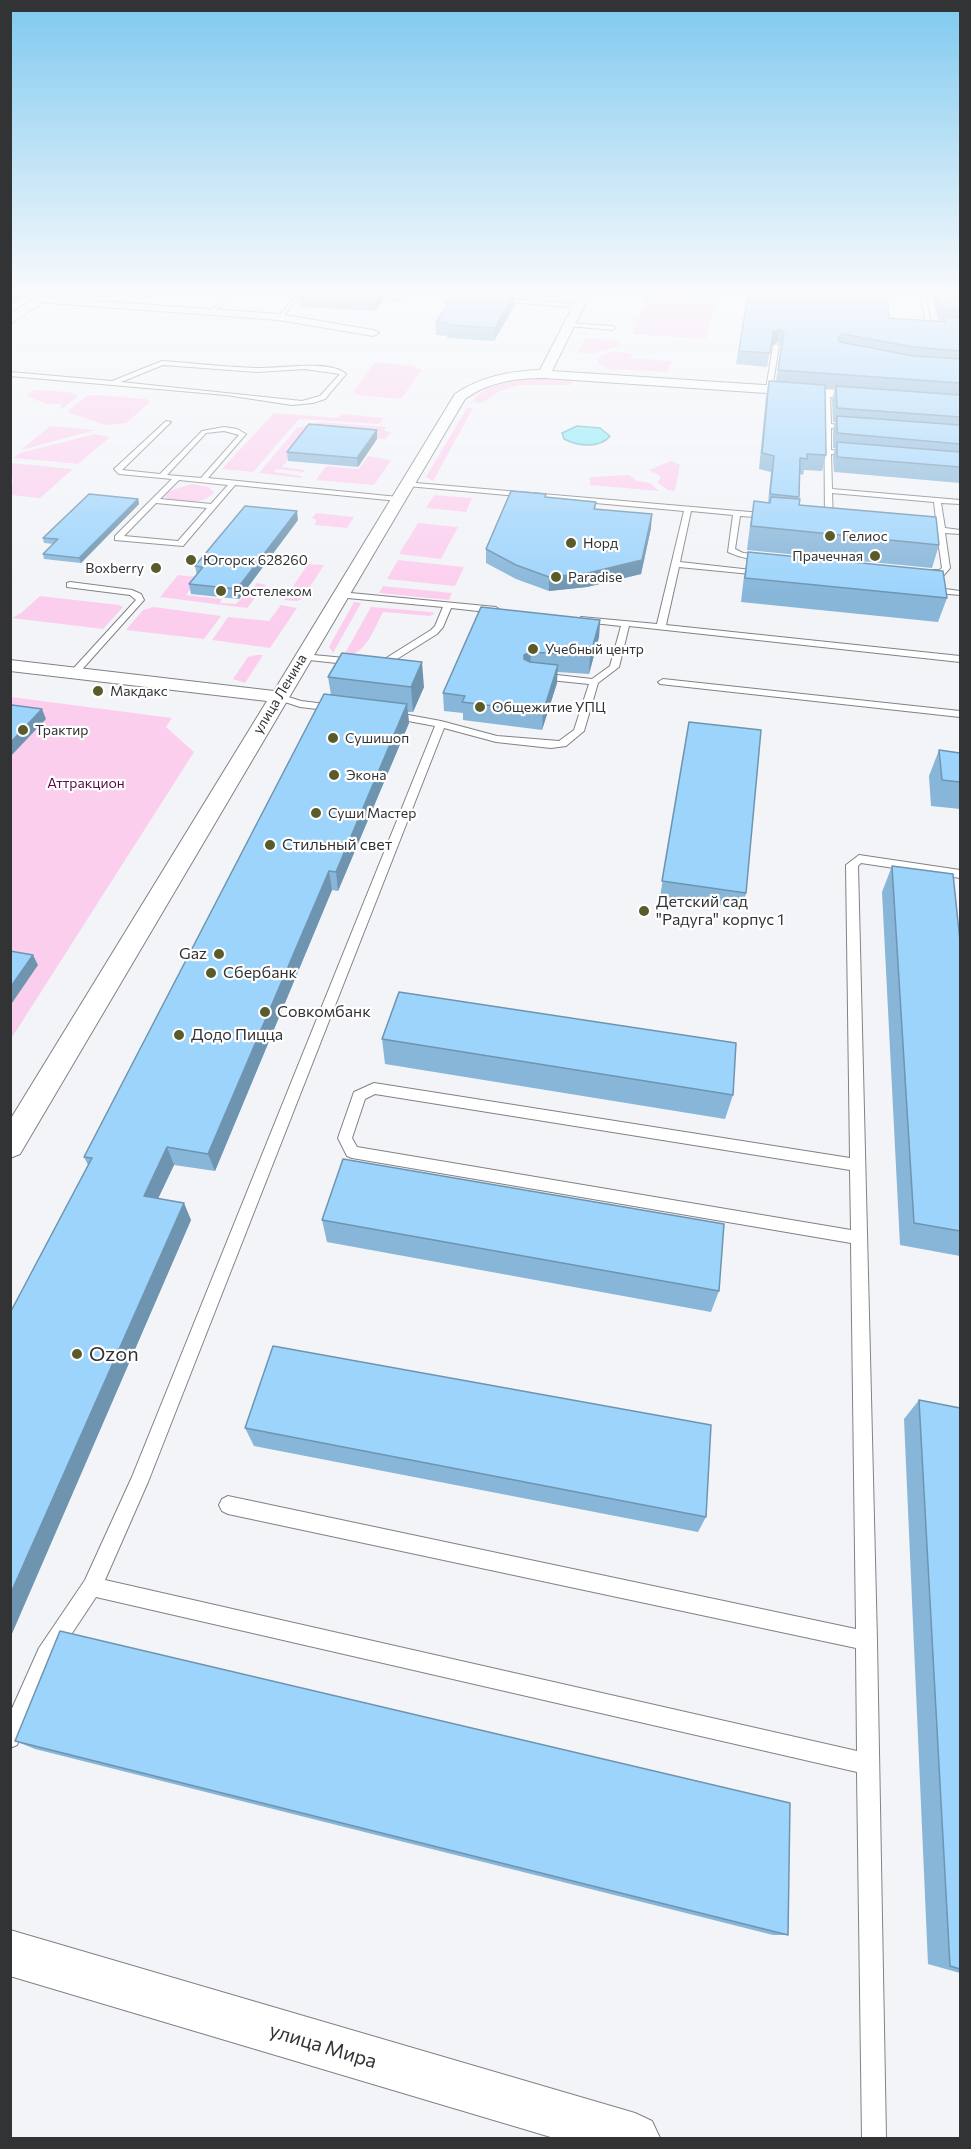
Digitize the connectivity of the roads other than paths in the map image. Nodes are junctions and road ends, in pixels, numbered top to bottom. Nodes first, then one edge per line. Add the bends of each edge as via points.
1 (235, 394) edge
2 (325, 394) edge
3 (463, 394) edge
4 (827, 394) edge
5 (845, 394) edge
6 (883, 397) edge
7 (168, 422) dead end
8 (828, 426) junction
9 (861, 428) edge
10 (828, 452) junction
11 (861, 454) edge
12 (161, 477) junction
13 (177, 478) junction
14 (202, 481) junction
15 (232, 483) junction
16 (407, 484) junction
17 (829, 491) junction
18 (398, 499) junction
19 (937, 500) junction
20 (154, 501) junction
21 (960, 502) edge
22 (213, 506) junction
23 (688, 509) junction
24 (737, 513) junction
25 (774, 516) edge
26 (818, 520) edge
27 (829, 521) junction
28 (840, 522) edge
29 (907, 528) edge
30 (941, 531) junction
31 (960, 532) edge
32 (775, 558) edge
33 (674, 564) junction
34 (912, 571) edge
35 (770, 574) edge
36 (70, 585) dead end
37 (925, 589) edge
38 (960, 593) edge
39 (340, 595) junction
40 (448, 606) junction
41 (507, 611) edge
42 (578, 618) edge
43 (626, 623) junction
44 (661, 627) junction
45 (303, 657) junction
46 (960, 659) edge
47 (10, 665) edge
48 (75, 672) junction
49 (530, 675) edge
50 (594, 682) junction
51 (663, 682) dead end
52 (279, 697) junction
53 (355, 711) edge
54 (378, 714) edge
55 (960, 714) edge
56 (441, 724) junction
57 (960, 874) edge
58 (10, 1146) edge
59 (857, 1165) junction
60 (858, 1238) junction
61 (228, 1505) dead end
62 (92, 1587) junction
63 (867, 1641) junction
64 (10, 1738) edge
65 (869, 1764) junction
66 (10, 1953) edge
67 (635, 2139) edge
68 (874, 2139) edge

1 - 2 lane via 303,402
3 - 16 street, улица Ленина
4 - 8 lane
5 - 6 street, улица Ленина
7 - 12 lane via 118,469
8 - 9 lane
8 - 10 lane
10 - 11 lane
10 - 17 lane
12 - 13 lane
12 - 14 lane via 204,432 212,429 243,434
13 - 14 lane
13 - 20 lane
14 - 15 lane
15 - 18 lane
15 - 22 lane
16 - 18 street, улица Ленина
16 - 23 lane
17 - 19 lane
17 - 27 lane
18 - 39 street, улица Ленина
19 - 21 lane
19 - 30 lane
20 - 22 lane
20 - 22 lane via 118,538 180,544
23 - 24 lane
23 - 33 lane
24 - 25 lane
24 - 32 lane via 732,550 741,555
26 - 27 lane
27 - 28 lane
29 - 30 lane
30 - 31 lane
30 - 34 lane via 945,571
33 - 35 lane
33 - 44 lane
36 - 48 lane via 132,593 140,600
37 - 38 lane
39 - 40 lane
39 - 45 street, улица Ленина
40 - 41 lane
40 - 45 lane via 434,632 386,662 366,664
42 - 43 lane
43 - 44 lane
43 - 50 lane via 614,667
44 - 46 lane
45 - 52 street, улица Ленина
47 - 48 street
48 - 52 street
49 - 50 lane
50 - 56 lane via 579,731 562,744 496,739
51 - 55 lane
52 - 53 lane via 300,704
52 - 58 street, улица Ленина
54 - 56 lane
56 - 62 lane via 148,1459
57 - 59 lane via 859,859 852,865
59 - 60 lane
59 - 60 lane via 374,1088 359,1096 345,1138 352,1152
60 - 63 lane
61 - 63 lane
62 - 64 lane via 46,1655
62 - 65 lane
63 - 65 lane
65 - 68 lane
66 - 67 street, улица Мира

